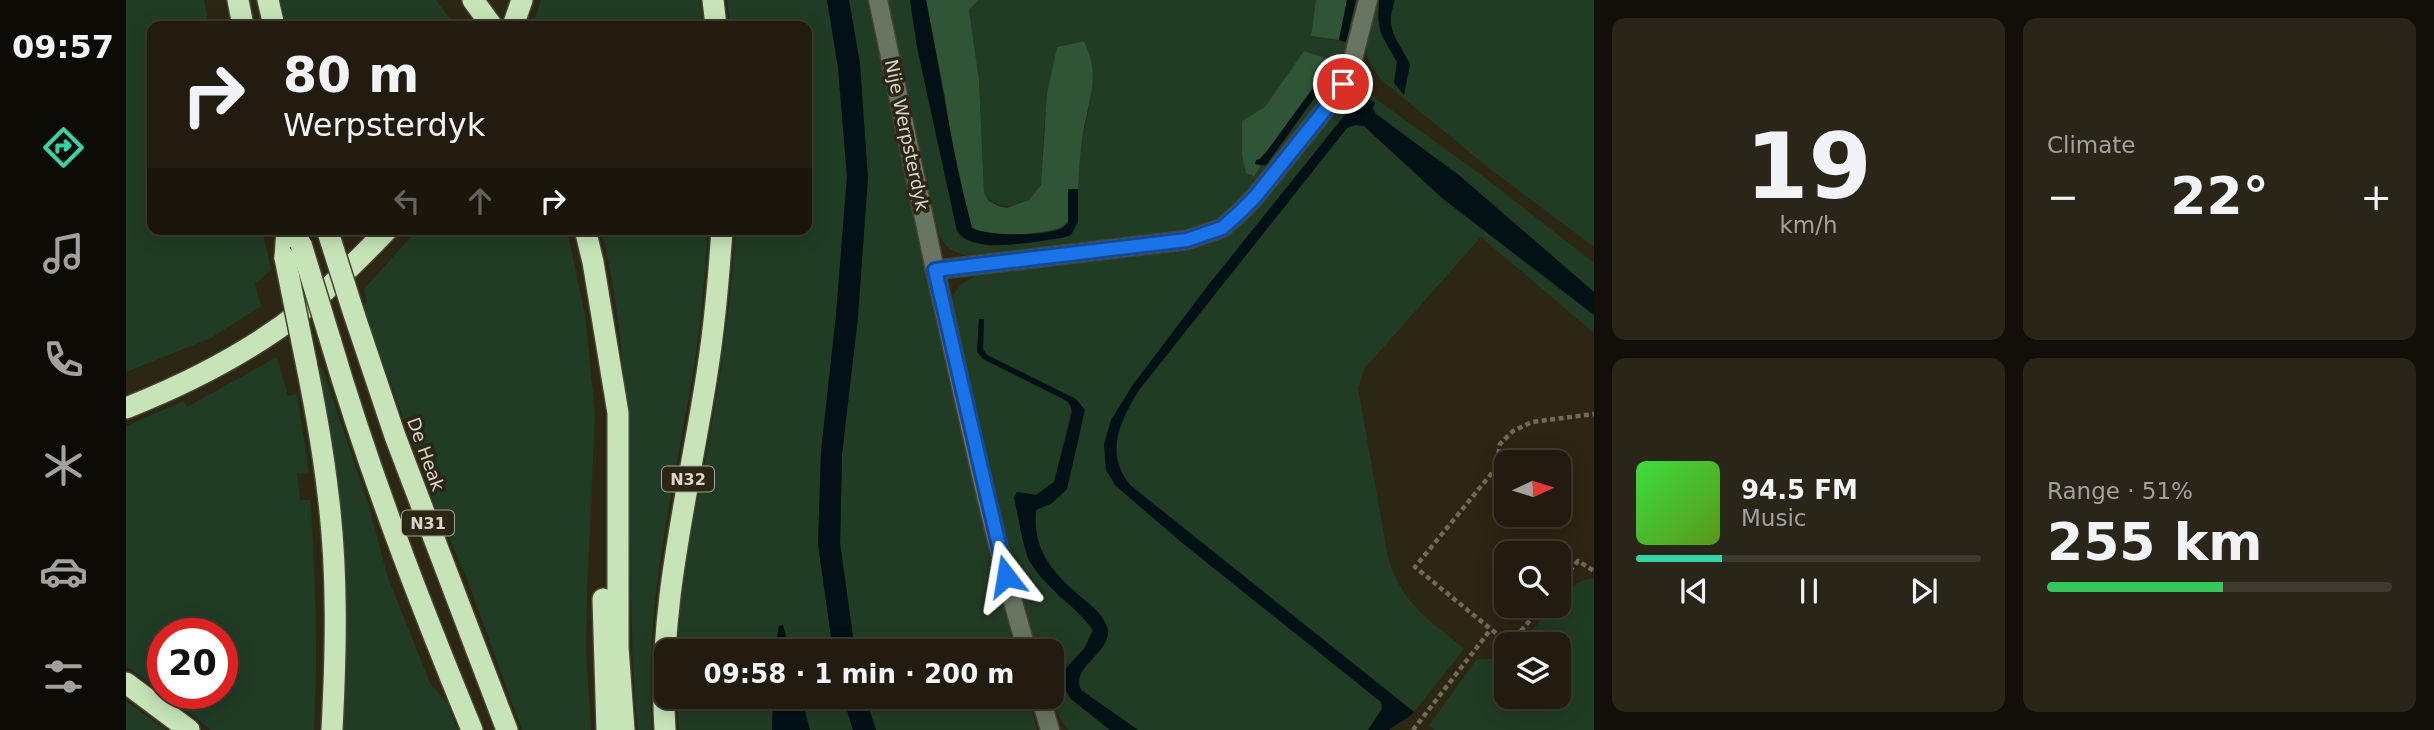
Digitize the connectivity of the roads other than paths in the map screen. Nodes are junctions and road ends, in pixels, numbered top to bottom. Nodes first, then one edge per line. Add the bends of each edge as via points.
1 (237, 0) edge
2 (268, 0) edge
3 (522, 0) edge
4 (713, 0) edge
5 (878, 0) edge
6 (1368, 0) edge
7 (474, 2) edge
8 (242, 21) edge
9 (273, 21) edge
10 (488, 21) edge
11 (515, 21) edge
12 (715, 21) edge
13 (329, 235) edge
14 (382, 235) edge
15 (586, 235) edge
16 (722, 235) edge
17 (293, 240) edge
18 (935, 270) junction
19 (607, 355) junction
20 (126, 408) edge
21 (1023, 639) edge
22 (126, 683) edge
23 (1044, 709) edge
24 (189, 730) edge
25 (332, 730) edge
26 (472, 730) edge
27 (507, 730) edge
28 (607, 730) edge
29 (624, 730) edge
30 (665, 730) edge
31 (1051, 730) edge

1 - 8 highway
2 - 9 highway
3 - 11 highway
4 - 12 highway
5 - 18 lane, Nije Werpsterdyk
6 - 18 lane via 1350,71 1336,96 1255,197 1222,228 1175,242
7 - 10 highway
13 - 27 highway, De Heak / N31, bridge via 395,436
14 - 20 highway via 302,310 246,349
15 - 19 highway
16 - 30 highway, N32 via 708,368 668,603
17 - 25 highway, N31, bridge via 332,539 336,629
17 - 26 highway, N31, bridge via 382,500
18 - 21 lane, Nije Werpsterdyk
19 - 28 highway via 603,592
19 - 29 highway via 618,413 618,648
22 - 24 highway
23 - 31 lane

